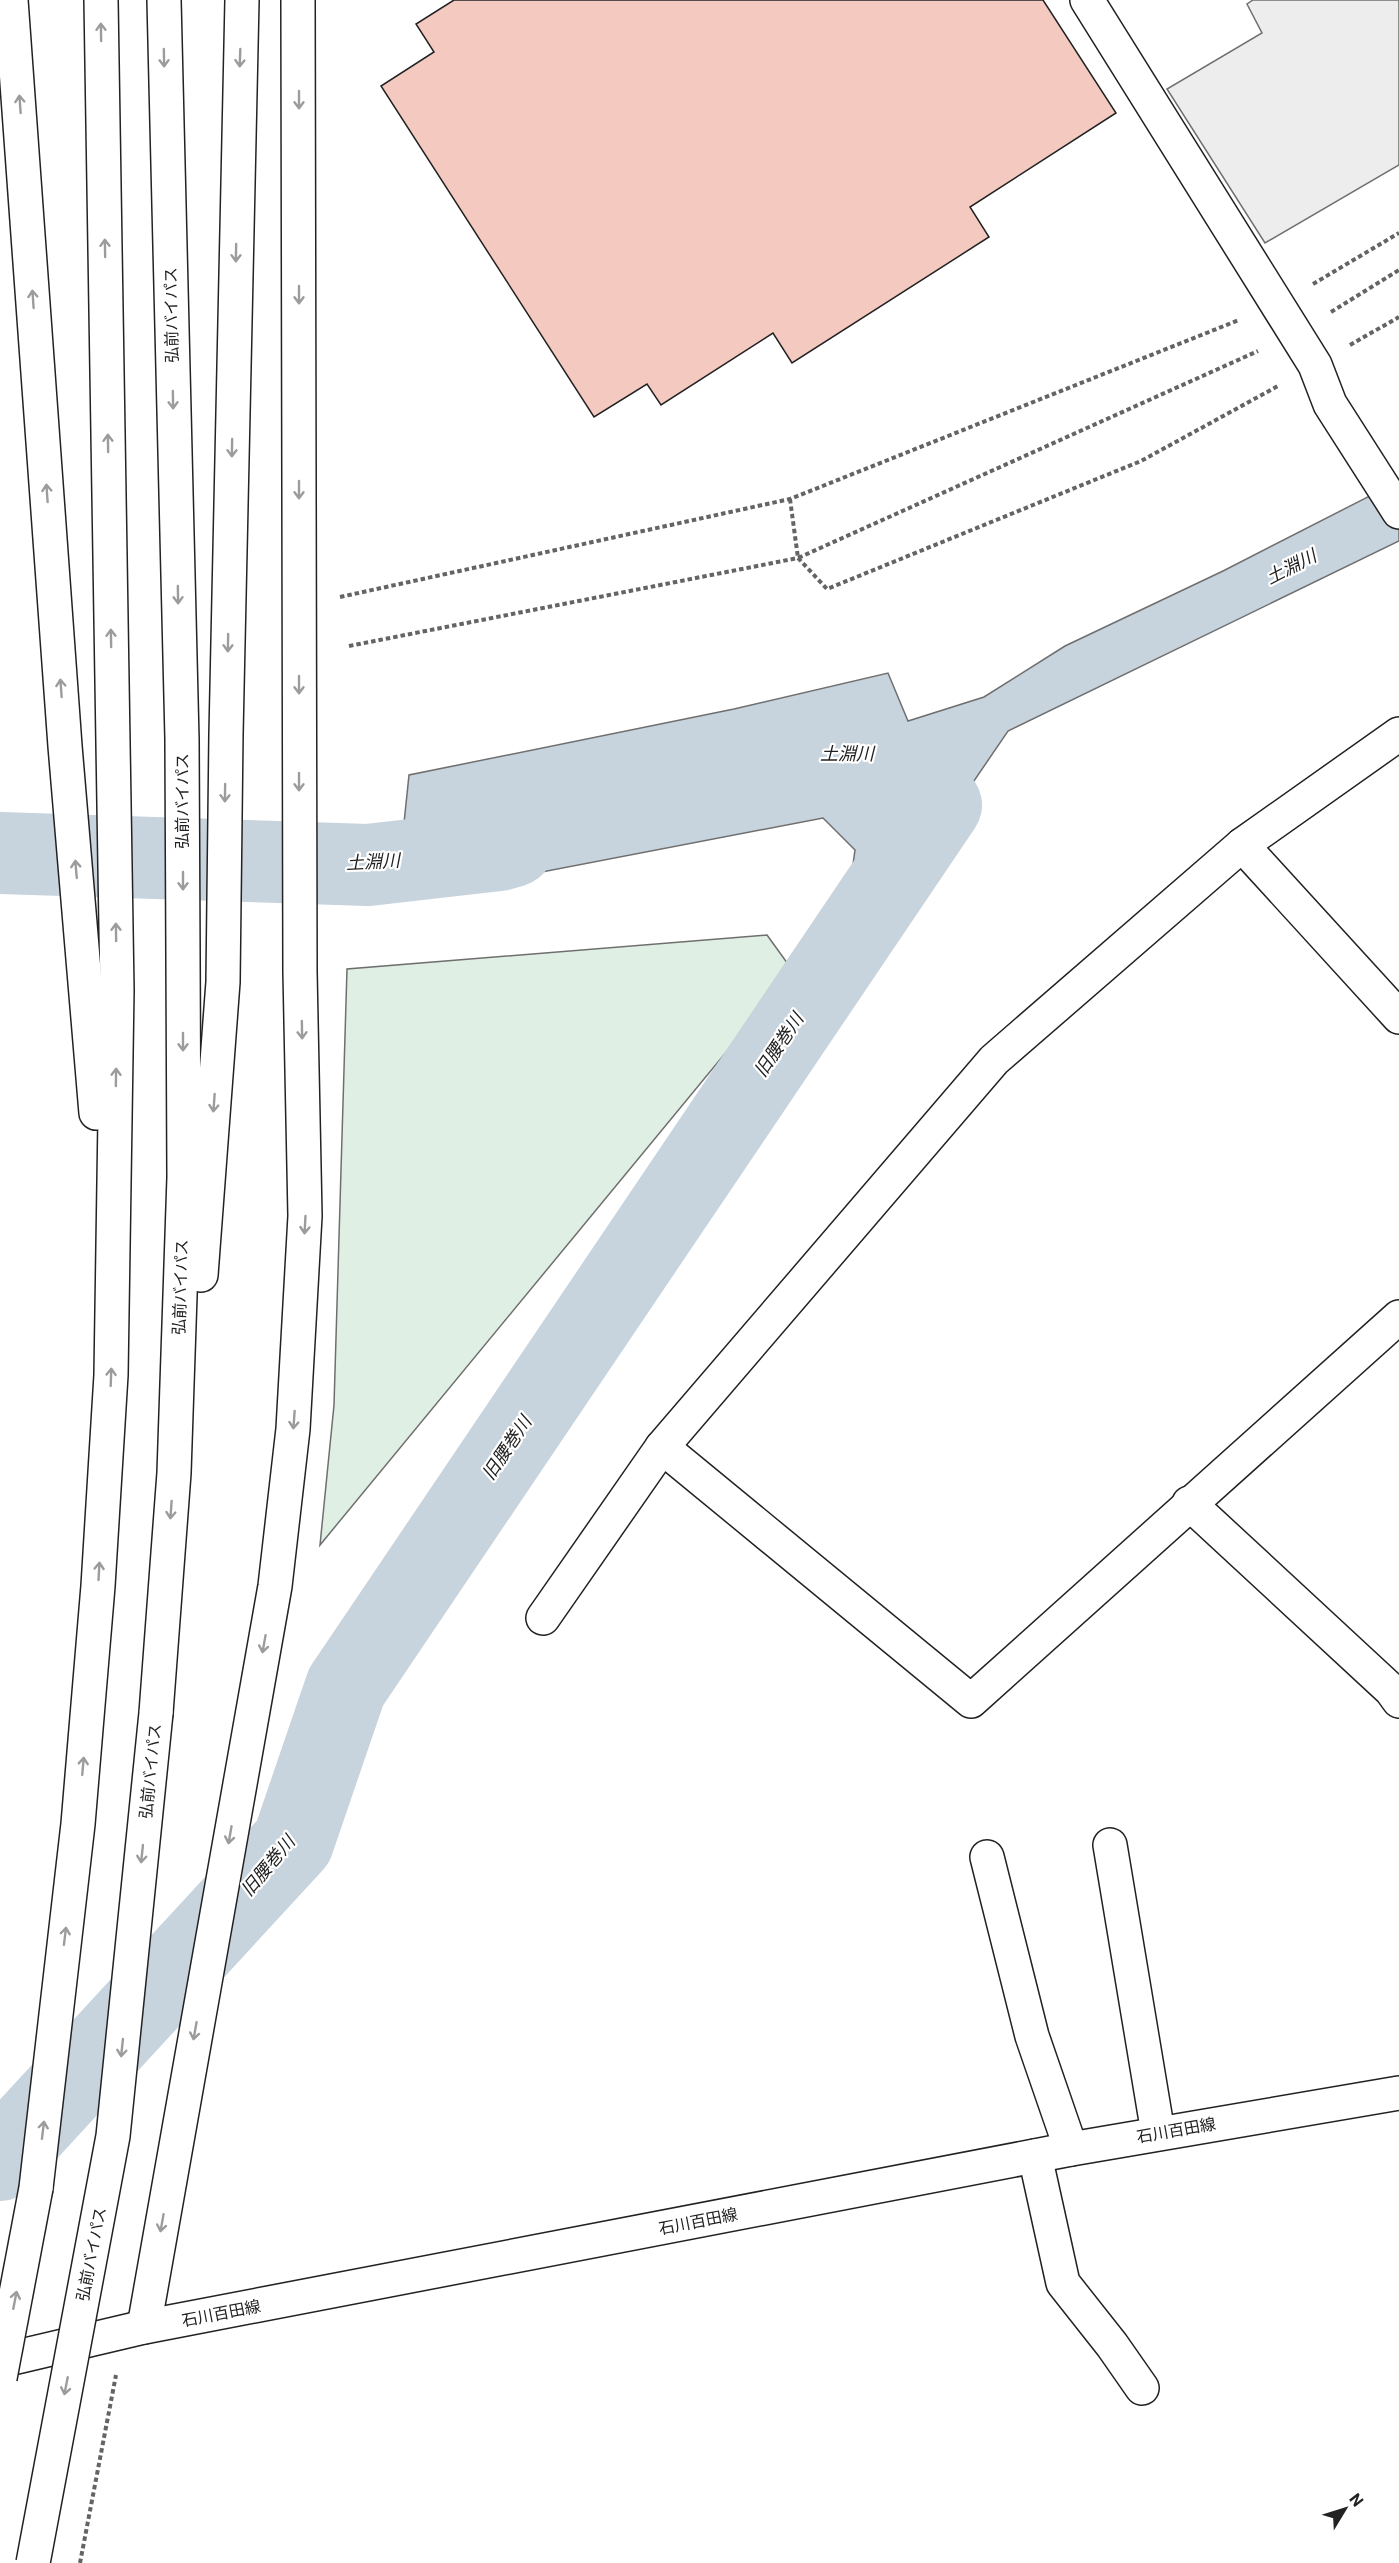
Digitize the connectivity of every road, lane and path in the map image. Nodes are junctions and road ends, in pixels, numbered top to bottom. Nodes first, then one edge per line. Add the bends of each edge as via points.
1 (11, 0) edge
2 (101, 0) edge
3 (164, 0) edge
4 (242, 0) edge
5 (298, 0) edge
6 (1087, 0) edge
7 (1399, 233) edge
8 (1399, 270) edge
9 (1278, 304) junction
10 (1399, 317) edge
11 (1296, 334) junction
12 (1316, 365) junction
13 (790, 500) junction
14 (1399, 512) edge
15 (798, 558) junction
16 (334, 599) dead end
17 (349, 646) dead end
18 (1399, 734) edge
19 (1242, 845) junction
20 (101, 990) junction
21 (1399, 1017) edge
22 (1399, 1317) edge
23 (662, 1447) junction
24 (174, 1473) junction
25 (1189, 1503) junction
26 (543, 1618) dead end
27 (1399, 1701) edge
28 (1110, 1845) dead end
29 (987, 1857) dead end
30 (1399, 2093) edge
31 (1158, 2133) junction
32 (1071, 2149) junction
33 (1035, 2156) junction
34 (144, 2327) junction
35 (0, 2361) edge
36 (116, 2373) dead end
37 (0, 2378) edge
38 (1142, 2388) dead end
39 (33, 2563) edge
40 (80, 2563) edge

20 -> 1 main road via 65,746
20 -> 2 main road via 113,738
3 -> 24 main road, 弘前バイパス via 182,739 183,1177
4 -> 24 main road via 223,982 203,1257
5 -> 34 main road via 300,972 305,1216 293,1429 275,1586
6 - 9 main road
7 - 9 path
8 - 11 path
9 - 11 main road
9 - 13 path
10 - 12 path
11 - 12 main road
11 - 15 path
12 - 14 main road via 1330,404
12 - 15 path via 1141,461 827,589
13 - 15 path
13 - 16 path
15 - 17 path
18 - 19 main road
19 - 21 main road
19 - 23 main road via 994,1060
37 -> 20 main road, bridge via 36,2188 78,1824 98,1586 112,1312
22 - 25 main road
23 - 25 main road via 971,1701
23 - 26 main road
24 -> 39 main road, 弘前バイパス, bridge via 156,1713 113,2136
25 - 27 main road
28 - 31 main road
29 - 32 main road via 1032,2036
30 - 31 main road, 石川百田線
31 - 32 main road, 石川百田線
32 - 33 main road, 石川百田線
33 - 34 main road, 石川百田線
33 - 38 main road via 1063,2283
34 - 35 main road, 石川百田線
36 - 40 path

